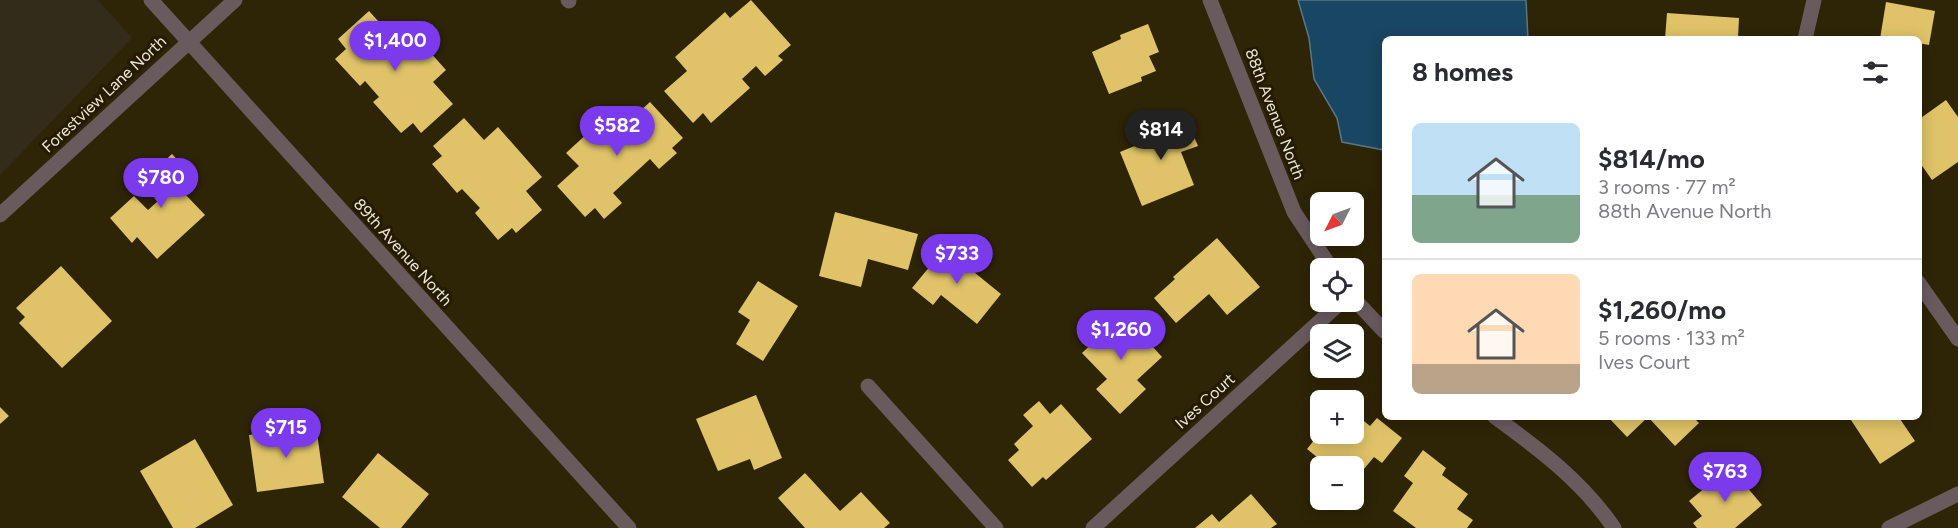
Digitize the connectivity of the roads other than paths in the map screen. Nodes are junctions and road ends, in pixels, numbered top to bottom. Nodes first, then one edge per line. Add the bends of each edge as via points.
1 (151, 0) edge
2 (235, 0) edge
3 (1210, 0) edge
4 (1814, 0) edge
5 (1806, 36) edge
6 (188, 41) junction
7 (0, 215) edge
8 (1324, 258) edge
9 (1922, 288) edge
10 (1364, 310) edge
11 (1330, 312) edge
12 (1382, 329) edge
13 (1958, 339) edge
14 (868, 386) dead end
15 (1499, 420) edge
16 (1958, 494) edge
17 (629, 528) edge
18 (996, 528) edge
19 (1093, 528) edge
20 (1614, 528) edge
21 (1889, 528) edge

1 - 6 street, 89th Avenue North
2 - 6 street, Forestview Lane North
3 - 8 street, 88th Avenue North via 1294,212
4 - 5 street
6 - 7 street, Forestview Lane North
6 - 17 street, 89th Avenue North
9 - 13 street
10 - 12 street
11 - 19 street, Ives Court
14 - 18 street
15 - 20 street via 1549,456 1600,508
16 - 21 street

